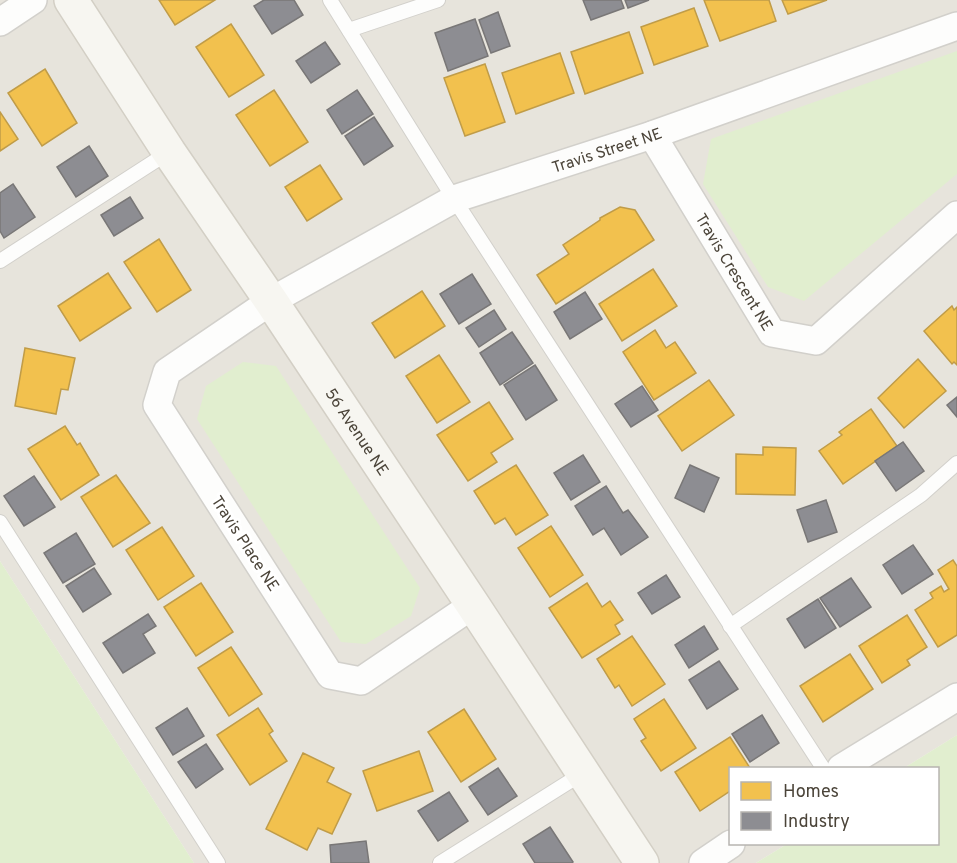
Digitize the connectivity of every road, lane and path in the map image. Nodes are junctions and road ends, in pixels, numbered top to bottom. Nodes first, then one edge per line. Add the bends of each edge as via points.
1 (33, 0) edge
2 (71, 0) edge
3 (330, 0) edge
4 (438, 0) edge
5 (0, 22) edge
6 (957, 26) edge
7 (350, 30) junction
8 (652, 135) junction
9 (169, 153) junction
10 (454, 199) junction
11 (957, 215) edge
12 (0, 261) edge
13 (271, 301) junction
14 (957, 463) edge
15 (0, 522) edge
16 (473, 605) junction
17 (730, 626) junction
18 (957, 697) edge
19 (822, 767) edge
20 (843, 767) edge
21 (583, 773) junction
22 (729, 844) edge
23 (218, 863) edge
24 (440, 863) edge
25 (642, 863) edge
26 (703, 863) edge

1 - 5 street
2 - 9 street, 56 Avenue NE
3 - 7 lane
4 - 7 lane
6 - 8 street, Travis Street NE
7 - 10 lane
8 - 10 street, Travis Street NE
8 - 11 street, Travis Crescent NE via 772,333 816,341
9 - 12 lane
9 - 13 street, 56 Avenue NE
10 - 13 street, Travis Street NE
10 - 17 lane
13 - 16 street, 56 Avenue NE
13 - 16 street, Travis Place NE via 167,372 157,405 330,675 361,681
14 - 17 lane via 921,495
15 - 23 lane
16 - 21 street, 56 Avenue NE
17 - 19 lane
18 - 20 street
21 - 24 lane
21 - 25 street, 56 Avenue NE
22 - 26 street

